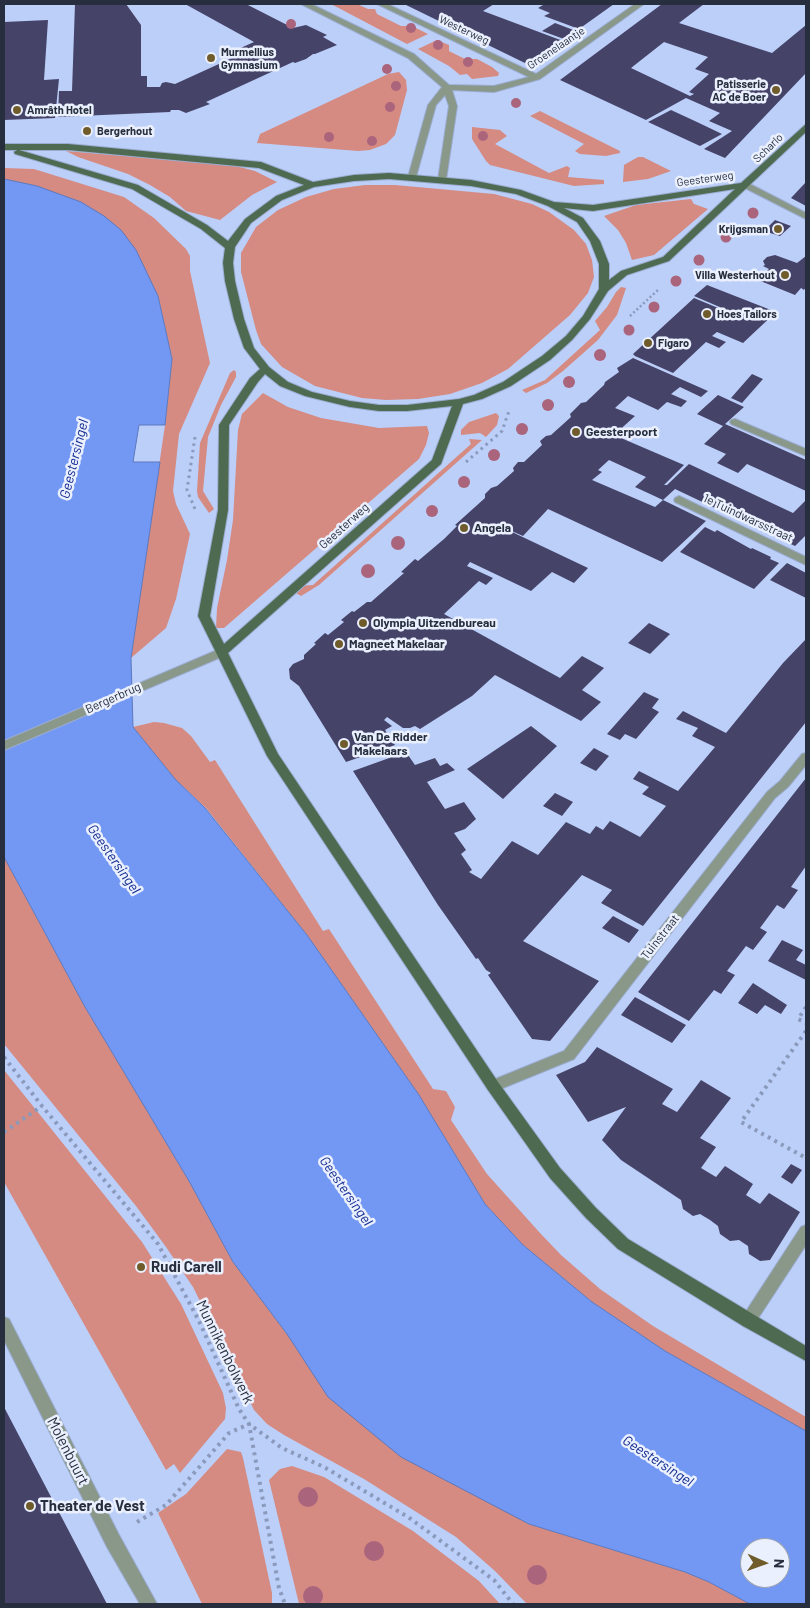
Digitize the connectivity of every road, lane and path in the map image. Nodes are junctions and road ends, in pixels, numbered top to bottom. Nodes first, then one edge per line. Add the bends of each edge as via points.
1 (305, 4) edge
2 (381, 4) edge
3 (640, 4) edge
4 (537, 77) junction
5 (446, 87) junction
6 (806, 126) edge
7 (4, 148) edge
8 (412, 177) junction
9 (442, 180) junction
10 (312, 185) junction
11 (746, 185) junction
12 (551, 204) junction
13 (806, 216) edge
14 (230, 247) junction
15 (604, 288) junction
16 (265, 369) junction
17 (459, 402) junction
18 (735, 422) dead end
19 (806, 453) edge
20 (679, 500) dead end
21 (806, 561) edge
22 (222, 652) junction
23 (4, 746) edge
24 (805, 762) edge
25 (806, 1007) edge
26 (806, 1023) edge
27 (806, 1030) edge
28 (4, 1057) edge
29 (493, 1086) junction
30 (42, 1106) junction
31 (4, 1132) edge
32 (806, 1158) edge
33 (806, 1232) edge
34 (748, 1321) junction
35 (4, 1324) edge
36 (806, 1354) edge
37 (249, 1424) junction
38 (113, 1541) junction
39 (149, 1604) edge
40 (285, 1604) edge
41 (513, 1604) edge

1 - 5 street via 411,56
2 - 4 street, Westerweg
3 - 4 street, Groenelaantje
4 - 5 street, Groenelaantje via 494,90
5 - 8 street via 432,105
5 - 9 street via 453,106
6 - 11 main road, Scharlo
7 - 10 main road via 68,147 261,165
7 - 14 main road via 135,187
8 - 9 main road
8 - 10 main road via 354,178
9 - 12 main road via 518,192
10 - 14 main road via 279,198 256,216
11 - 12 main road, Geesterweg via 593,208
11 - 13 street
11 - 15 main road, Geesterweg via 666,259 624,273
12 - 15 main road via 580,220 595,241 604,264
14 - 16 main road via 230,281 239,318 249,348
15 - 17 main road via 587,317 546,358 507,384
16 - 17 main road via 284,384 350,404 407,408
16 - 22 main road via 224,425 222,510 204,616
17 - 22 main road, Geesterweg via 437,462
18 - 19 street
20 - 21 street, 1e Tuindwarsstraat
22 - 23 street, Bergerbrug
22 - 29 main road via 273,756
24 - 29 street, Tuinstraat via 771,795 569,1055
25 - 26 path via 798,1018
27 - 32 path via 741,1122
28 - 30 path, Munnikenbolwerk
29 - 34 main road via 555,1173 623,1244
30 - 31 path
30 - 37 path, Munnikenbolwerk via 158,1244
33 - 34 street
34 - 36 main road
35 - 38 street, Molenbuurt
37 - 38 path via 229,1433 166,1505
37 - 40 path via 279,1588
37 - 41 path, Munnikenbolwerk via 282,1448 324,1467 408,1517 494,1580
38 - 39 street, Molenbuurt

